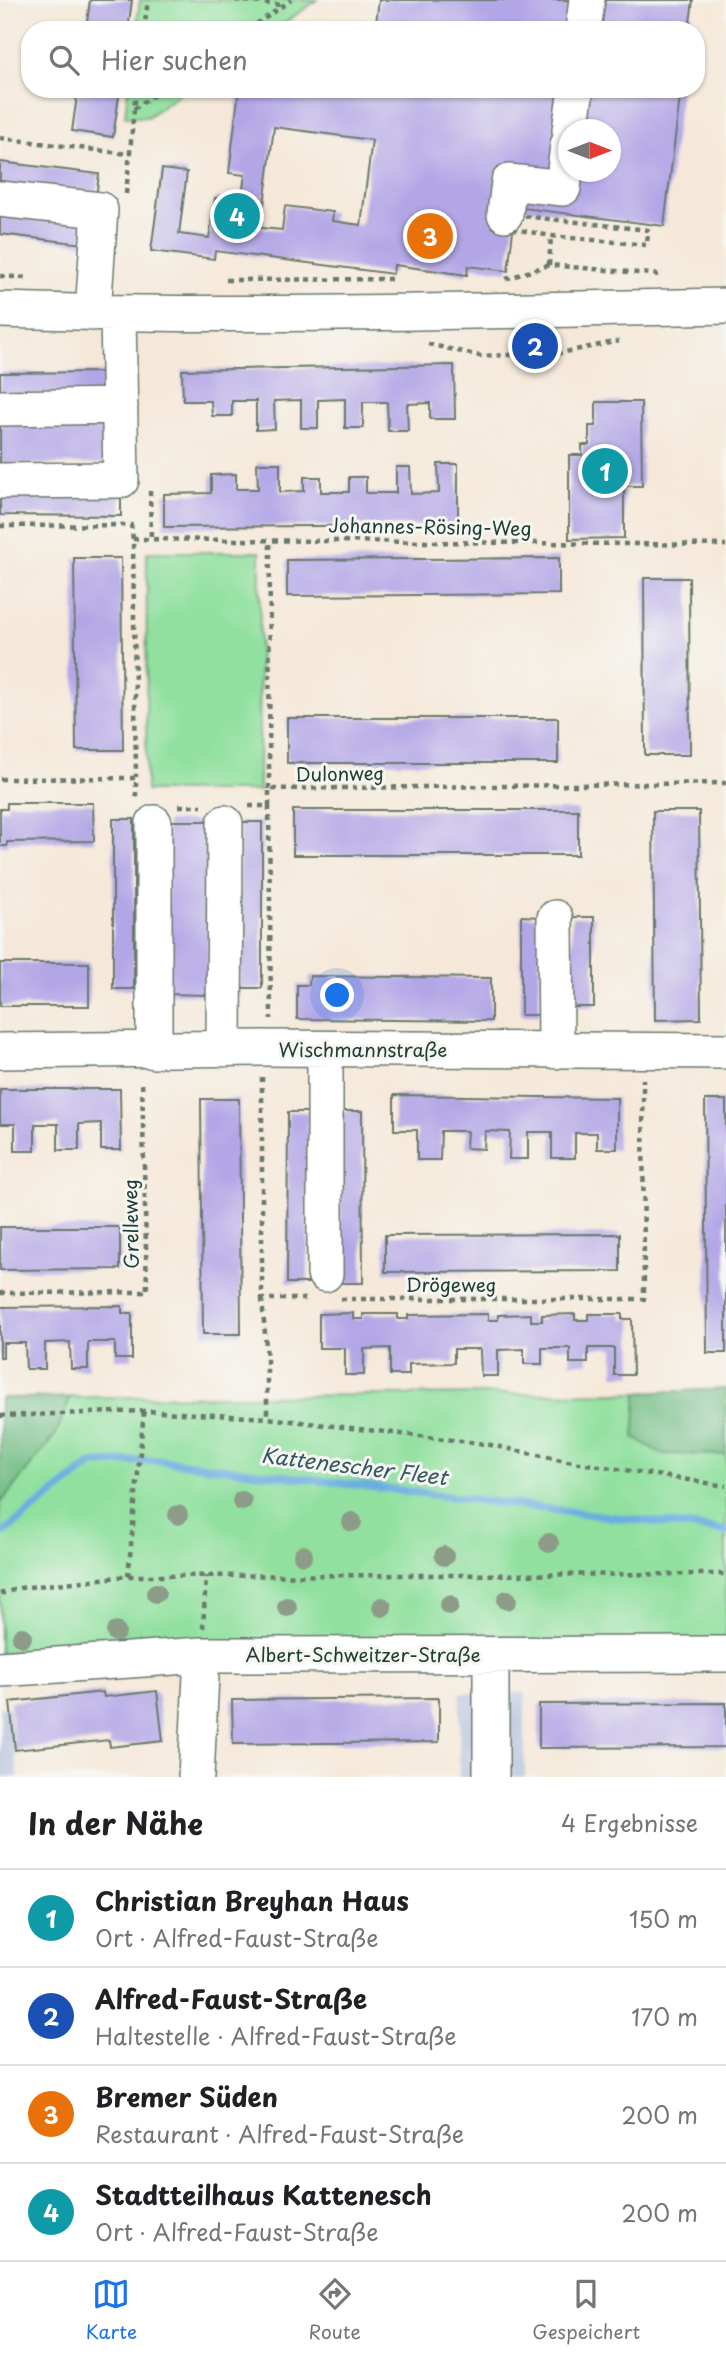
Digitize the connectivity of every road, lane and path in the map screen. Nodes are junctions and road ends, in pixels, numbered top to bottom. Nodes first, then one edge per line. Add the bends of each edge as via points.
1 (148, 0) edge
2 (234, 0) edge
3 (291, 0) edge
4 (587, 0) edge
5 (283, 5) junction
6 (145, 21) edge
7 (261, 21) edge
8 (584, 21) edge
9 (135, 98) edge
10 (149, 98) edge
11 (575, 98) edge
12 (134, 109) junction
13 (572, 119) edge
14 (0, 138) edge
15 (128, 153) junction
16 (564, 182) edge
17 (0, 199) edge
18 (125, 205) dead end
19 (517, 220) junction
20 (551, 236) junction
21 (549, 265) junction
22 (666, 275) dead end
23 (0, 276) edge
24 (41, 278) dead end
25 (404, 279) dead end
26 (504, 280) dead end
27 (218, 281) dead end
28 (726, 306) edge
29 (0, 310) edge
30 (105, 314) junction
31 (120, 406) junction
32 (0, 408) edge
33 (0, 481) edge
34 (0, 526) edge
35 (134, 539) junction
36 (270, 539) junction
37 (726, 545) edge
38 (136, 778) junction
39 (0, 779) edge
40 (726, 783) edge
41 (269, 789) junction
42 (269, 806) junction
43 (155, 812) junction
44 (223, 812) junction
45 (555, 918) dead end
46 (224, 1049) junction
47 (266, 1049) junction
48 (325, 1049) junction
49 (0, 1051) edge
50 (148, 1051) junction
51 (556, 1051) junction
52 (726, 1051) edge
53 (643, 1052) junction
54 (324, 1291) junction
55 (0, 1293) edge
56 (262, 1299) junction
57 (144, 1411) junction
58 (0, 1416) edge
59 (267, 1418) junction
60 (726, 1486) edge
61 (726, 1574) edge
62 (128, 1576) junction
63 (206, 1576) junction
64 (0, 1594) edge
65 (726, 1654) edge
66 (201, 1655) junction
67 (491, 1655) junction
68 (0, 1669) edge
69 (196, 1777) edge
70 (491, 1777) edge

1 - 6 path
2 - 5 path
3 - 5 path
4 - 8 street
5 - 7 path
9 - 12 path
10 - 12 path
11 - 13 street
12 - 15 path
14 - 15 path
15 - 18 path
16 - 19 street via 563,188 509,183
17 - 30 street via 100,210
19 - 20 path
19 - 20 path via 648,230 647,245
20 - 21 path
21 - 22 path
21 - 26 path
23 - 24 path
25 - 27 path
28 - 30 street
29 - 30 street
30 - 31 street
31 - 32 street
31 - 33 street via 121,480
34 - 35 path via 131,525
35 - 36 path, Johannes-Rösing-Weg
35 - 38 path
36 - 37 path, Johannes-Rösing-Weg
36 - 41 path
38 - 39 path
38 - 43 path
40 - 41 path, Dulonweg
41 - 42 path, Dulonweg
42 - 44 path
42 - 47 path, Dulonweg
43 - 44 path
43 - 50 street
44 - 46 street
45 - 51 street
46 - 47 street, Wischmannstraße
46 - 50 street, Wischmannstraße
47 - 48 street, Wischmannstraße
47 - 56 path
48 - 51 street, Wischmannstraße
48 - 54 street
49 - 50 street, Wischmannstraße
50 - 55 path, Grelleweg via 147,1292
51 - 53 street, Wischmannstraße
52 - 53 street, Wischmannstraße
53 - 54 path, Drögeweg via 645,1299
54 - 56 path, Drögeweg
56 - 59 path
57 - 58 path
57 - 59 path
57 - 62 path
59 - 60 path via 486,1444
61 - 63 path
62 - 63 path
62 - 64 path
63 - 66 path
65 - 67 street, Albert-Schweitzer-Straße
66 - 67 street, Albert-Schweitzer-Straße
66 - 68 street, Albert-Schweitzer-Straße
66 - 69 street
67 - 70 street

